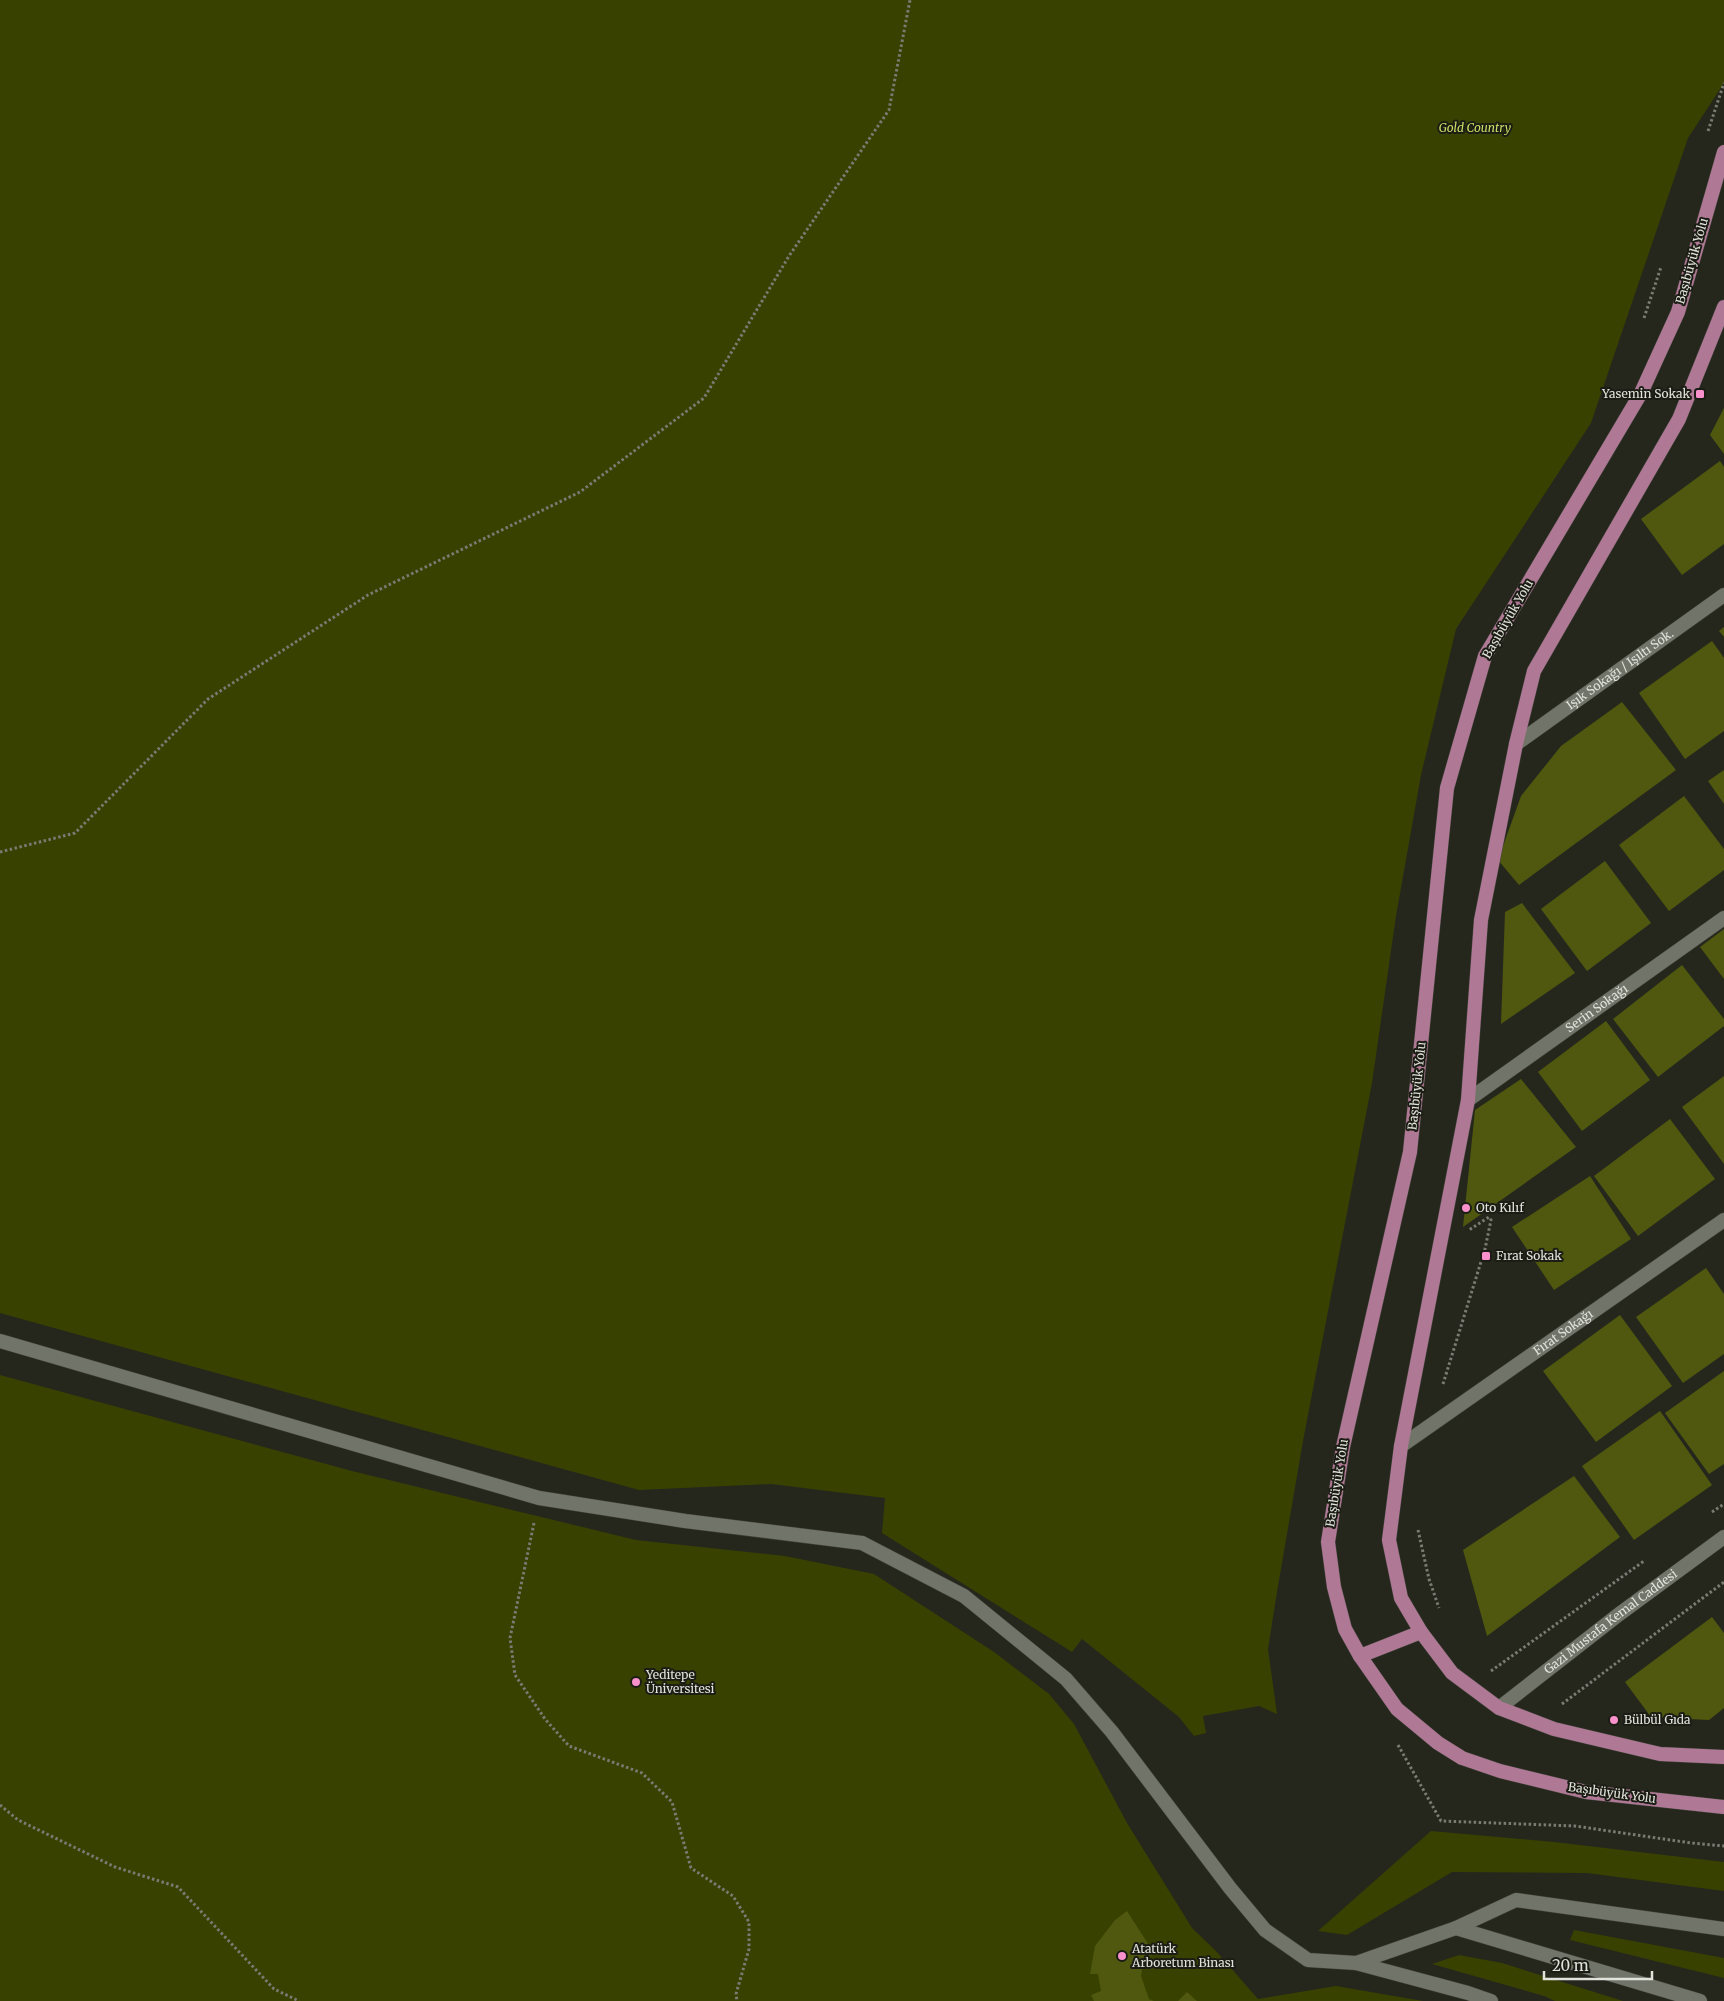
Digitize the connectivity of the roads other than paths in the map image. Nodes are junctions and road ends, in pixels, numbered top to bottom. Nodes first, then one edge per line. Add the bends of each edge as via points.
1 (1724, 152) edge
2 (1724, 307) edge
3 (1724, 595) edge
4 (1516, 744) junction
5 (1724, 918) edge
6 (1468, 1100) junction
7 (1724, 1220) edge
8 (0, 1341) edge
9 (1401, 1446) junction
10 (1724, 1537) edge
11 (1421, 1632) junction
12 (1360, 1656) junction
13 (1499, 1708) junction
14 (1724, 1758) edge
15 (1724, 1807) edge
16 (1456, 1928) junction
17 (1724, 1928) edge
18 (1356, 1963) junction
19 (1492, 2001) edge
20 (1700, 2001) edge

1 - 12 main road, Başıbüyük Yolu via 1678,312 1641,393 1485,656 1447,788 1410,1152 1342,1447 1328,1542 1334,1587 1345,1629
2 - 4 main road via 1679,419 1534,671
3 - 4 street, Işık Sokağı / Işıltı Sok.
4 - 6 main road via 1482,920
5 - 6 street, Serin Sokağı
6 - 9 main road
7 - 9 street, Fırat Sokağı
8 - 18 street via 540,1498 685,1522 862,1543 964,1596 1066,1679 1112,1732 1265,1930 1308,1960
9 - 11 main road via 1389,1540 1400,1598
10 - 13 street, Gazi Mustafa Kemal Caddesi
11 - 12 main road
11 - 13 main road via 1452,1673
12 - 15 main road, Başıbüyük Yolu via 1397,1709 1462,1758 1586,1792
13 - 14 main road via 1554,1729 1660,1754
16 - 17 street via 1516,1900
16 - 18 street
16 - 20 street
18 - 19 street

